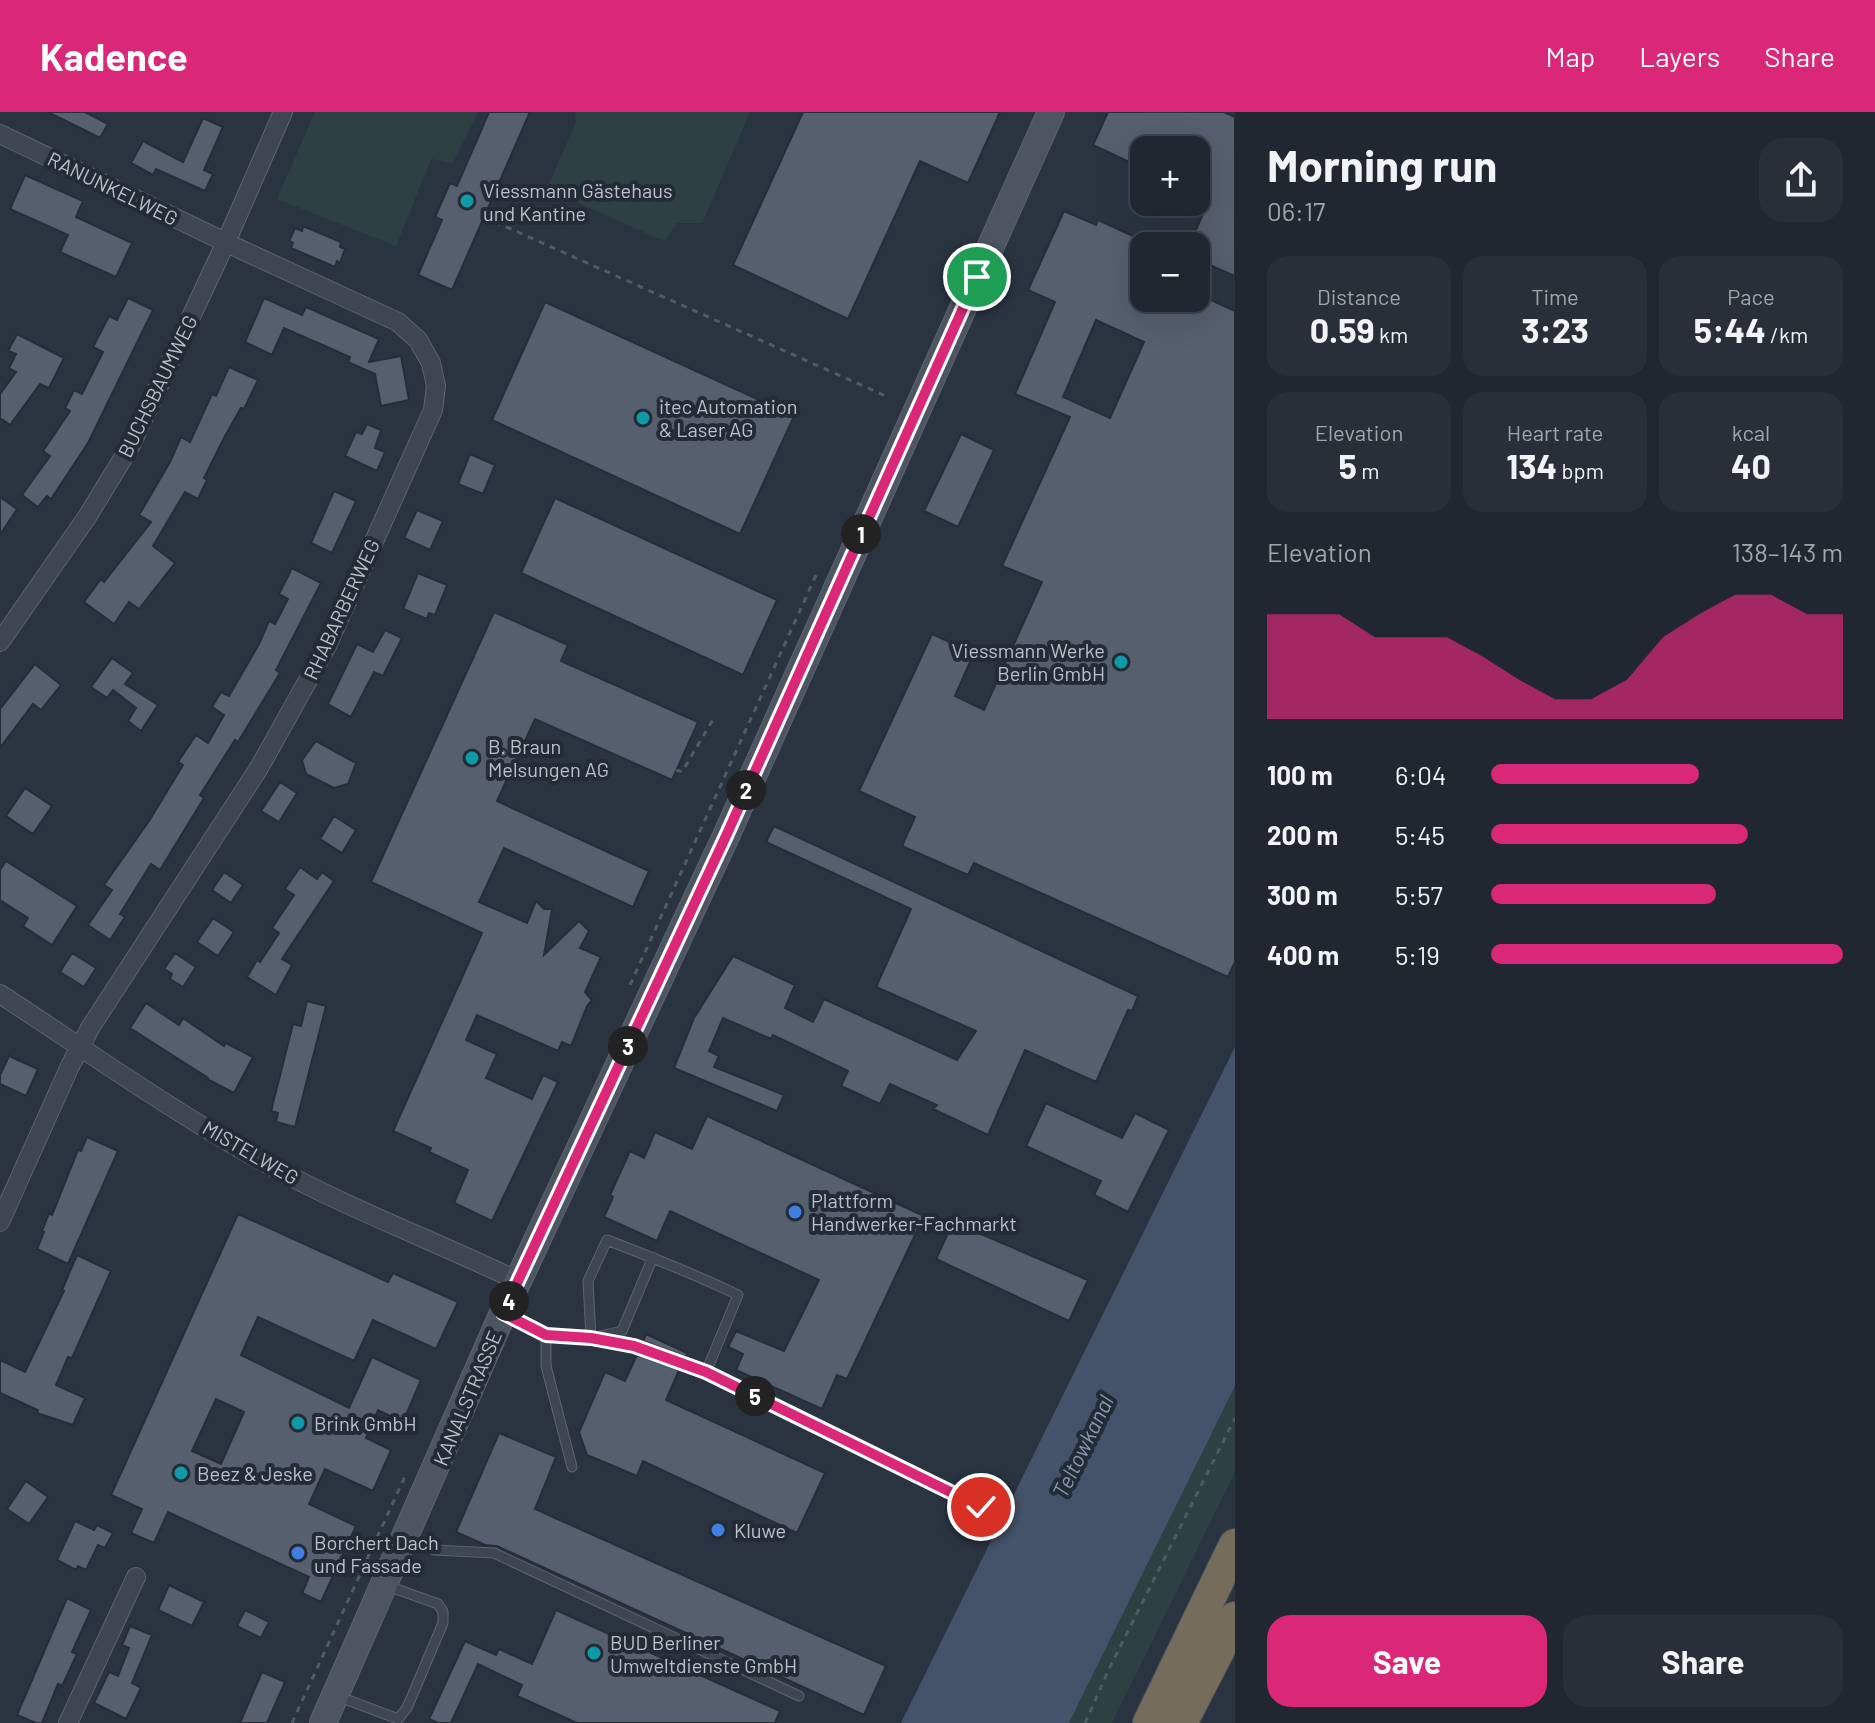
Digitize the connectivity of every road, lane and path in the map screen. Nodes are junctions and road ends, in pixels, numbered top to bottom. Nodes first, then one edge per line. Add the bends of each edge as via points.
1 (283, 112) edge
2 (1051, 112) edge
3 (0, 134) edge
4 (484, 217) dead end
5 (226, 242) junction
6 (888, 397) dead end
7 (819, 569) dead end
8 (1, 639) edge
9 (715, 716) dead end
10 (676, 770) dead end
11 (0, 994) edge
12 (624, 997) dead end
13 (80, 1046) junction
14 (0, 1222) edge
15 (653, 1257) junction
16 (518, 1281) junction
17 (503, 1313) junction
18 (546, 1335) junction
19 (591, 1338) junction
20 (706, 1372) junction
21 (1235, 1418) edge
22 (572, 1467) dead end
23 (407, 1471) dead end
24 (981, 1507) dead end
25 (406, 1538) junction
26 (1235, 1545) edge
27 (136, 1577) dead end
28 (385, 1584) junction
29 (1235, 1618) edge
30 (335, 1695) junction
31 (799, 1696) dead end
32 (399, 1721) edge
33 (68, 1723) edge
34 (292, 1723) edge
35 (323, 1723) edge
36 (1085, 1723) edge
37 (1149, 1723) edge
38 (1181, 1723) edge

1 - 5 street, BUCHSBAUMWEG
2 - 16 street, KANALSTRASSE
3 - 5 street, RANUNKELWEG
4 - 6 path
5 - 8 street, BUCHSBAUMWEG via 131,445
5 - 13 street, RHABARBERWEG via 383,313 409,330 431,363 435,399 327,646 259,768
7 - 12 path
9 - 10 path via 682,772
11 - 13 street, MISTELWEG
13 - 14 street, RHABARBERWEG
13 - 16 street, MISTELWEG via 269,1165
15 - 19 lane via 622,1331
15 - 19 lane via 607,1240 588,1281
15 - 20 lane via 738,1295
16 - 17 street, KANALSTRASSE
17 - 18 lane
17 - 25 street, KANALSTRASSE
18 - 19 lane
18 - 22 lane via 546,1366
19 - 20 lane via 634,1346
20 - 24 lane
21 - 36 path
23 - 34 path
25 - 28 street, KANALSTRASSE
25 - 31 lane via 434,1550 494,1553
26 - 37 highway
27 - 33 street
28 - 30 street, KANALSTRASSE
28 - 32 lane via 438,1604 443,1612 443,1623
29 - 38 highway
30 - 32 lane
30 - 35 street, KANALSTRASSE

